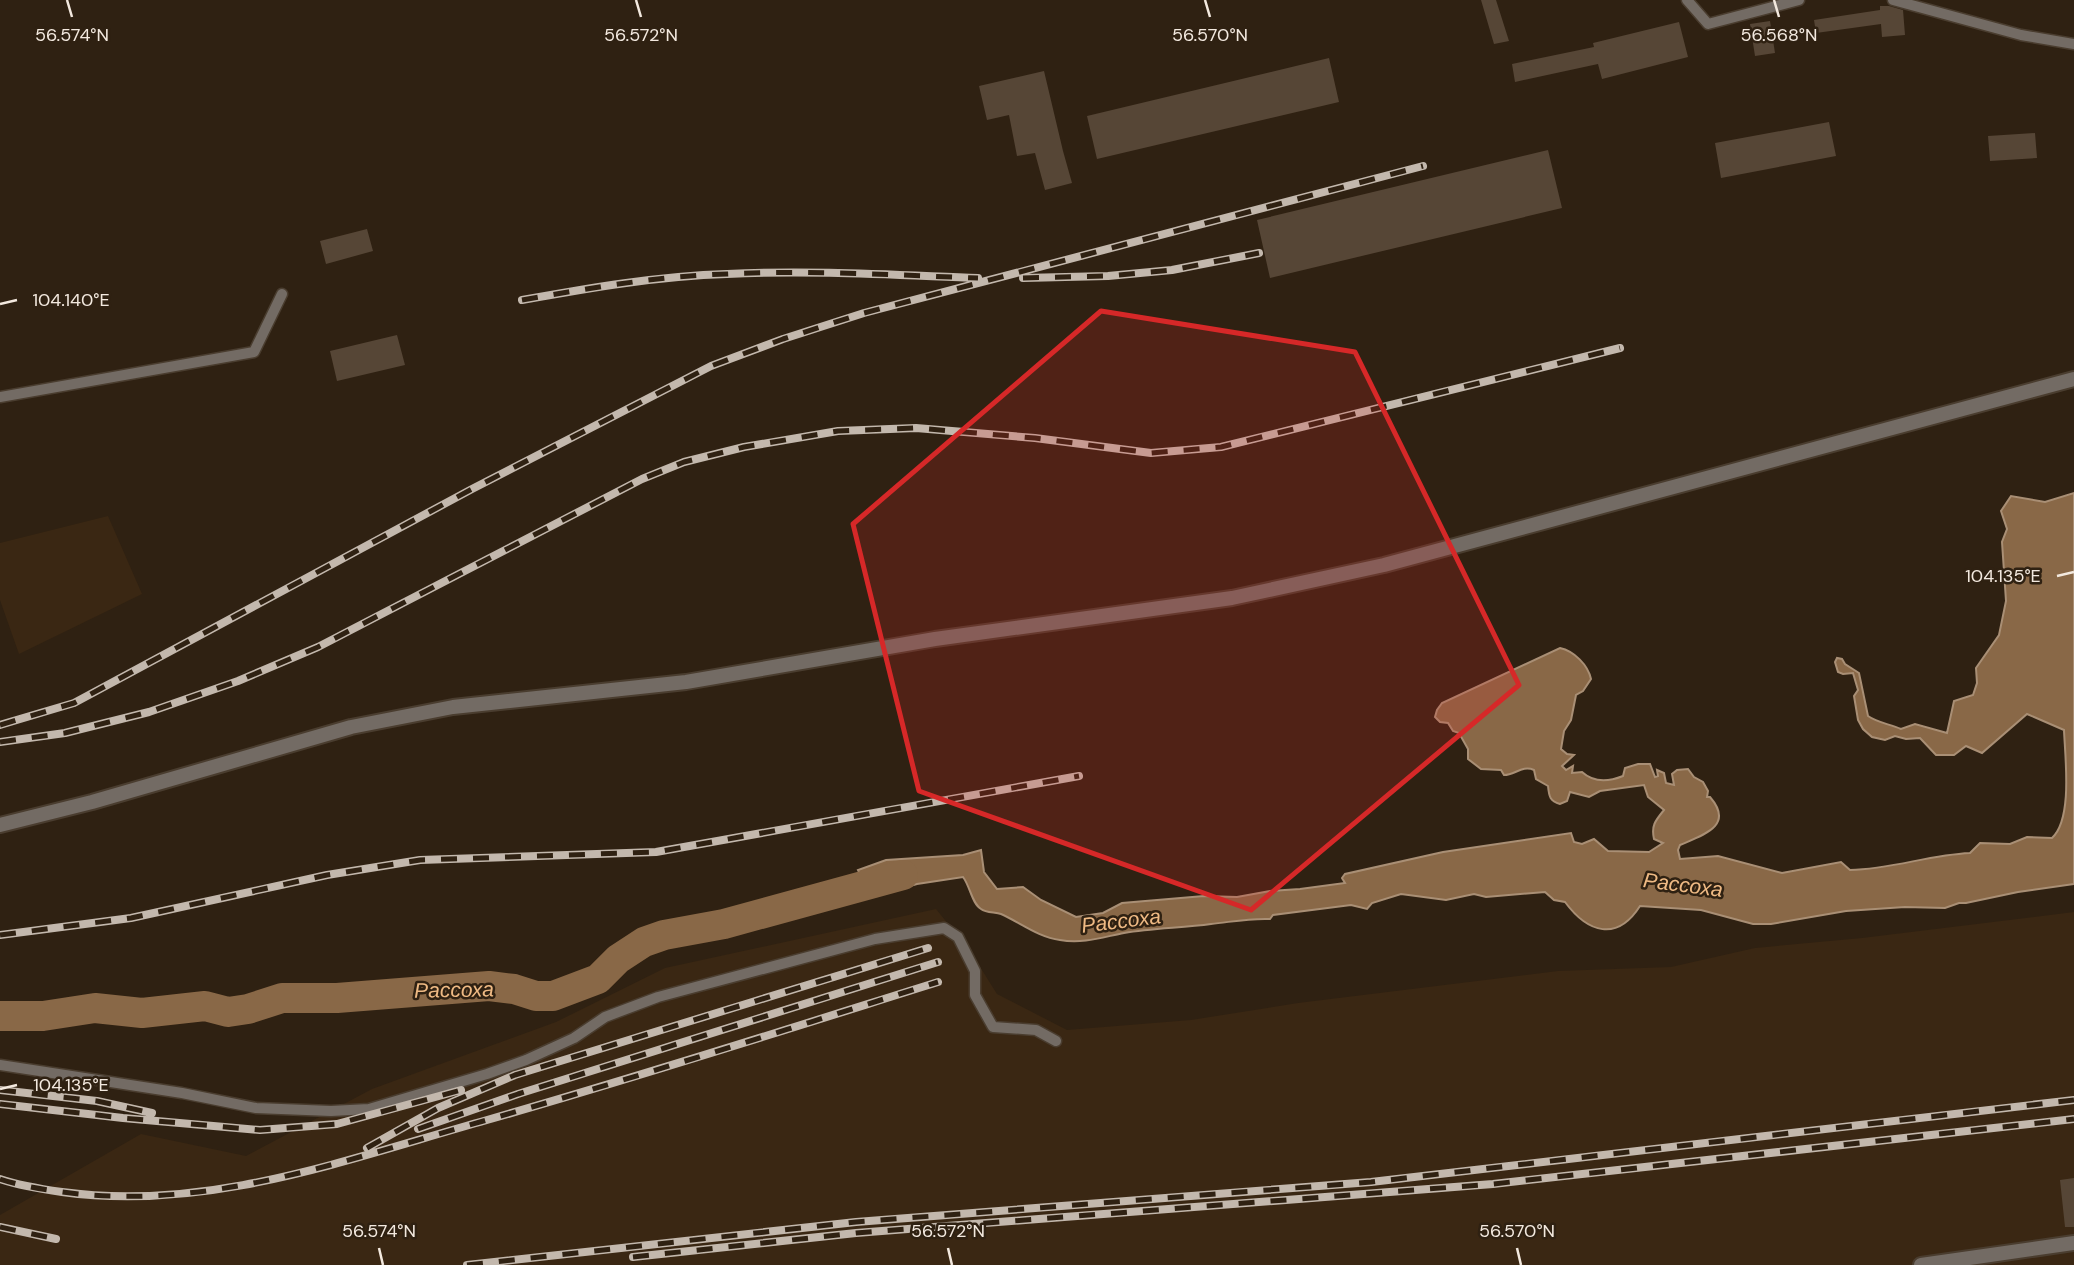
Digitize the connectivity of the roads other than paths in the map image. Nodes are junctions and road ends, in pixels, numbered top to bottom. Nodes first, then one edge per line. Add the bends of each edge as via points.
1 (1687, 0) edge
2 (1799, 0) edge
3 (1893, 0) edge
4 (2074, 44) edge
5 (282, 294) dead end
6 (2074, 379) edge
7 (0, 397) edge
8 (0, 825) edge
9 (1056, 1041) dead end
10 (0, 1065) edge
11 (2074, 1243) edge
12 (1921, 1265) edge

1 - 2 lane via 1708,24
3 - 4 lane via 2021,35
5 - 7 lane via 254,352
6 - 8 street via 1384,565 1245,596 934,639 686,682 453,707 351,727
9 - 10 lane via 1036,1030 993,1027 975,995 975,971 958,937 944,928 875,939 659,997 605,1017 574,1038 526,1060 369,1109 256,1108
11 - 12 street

